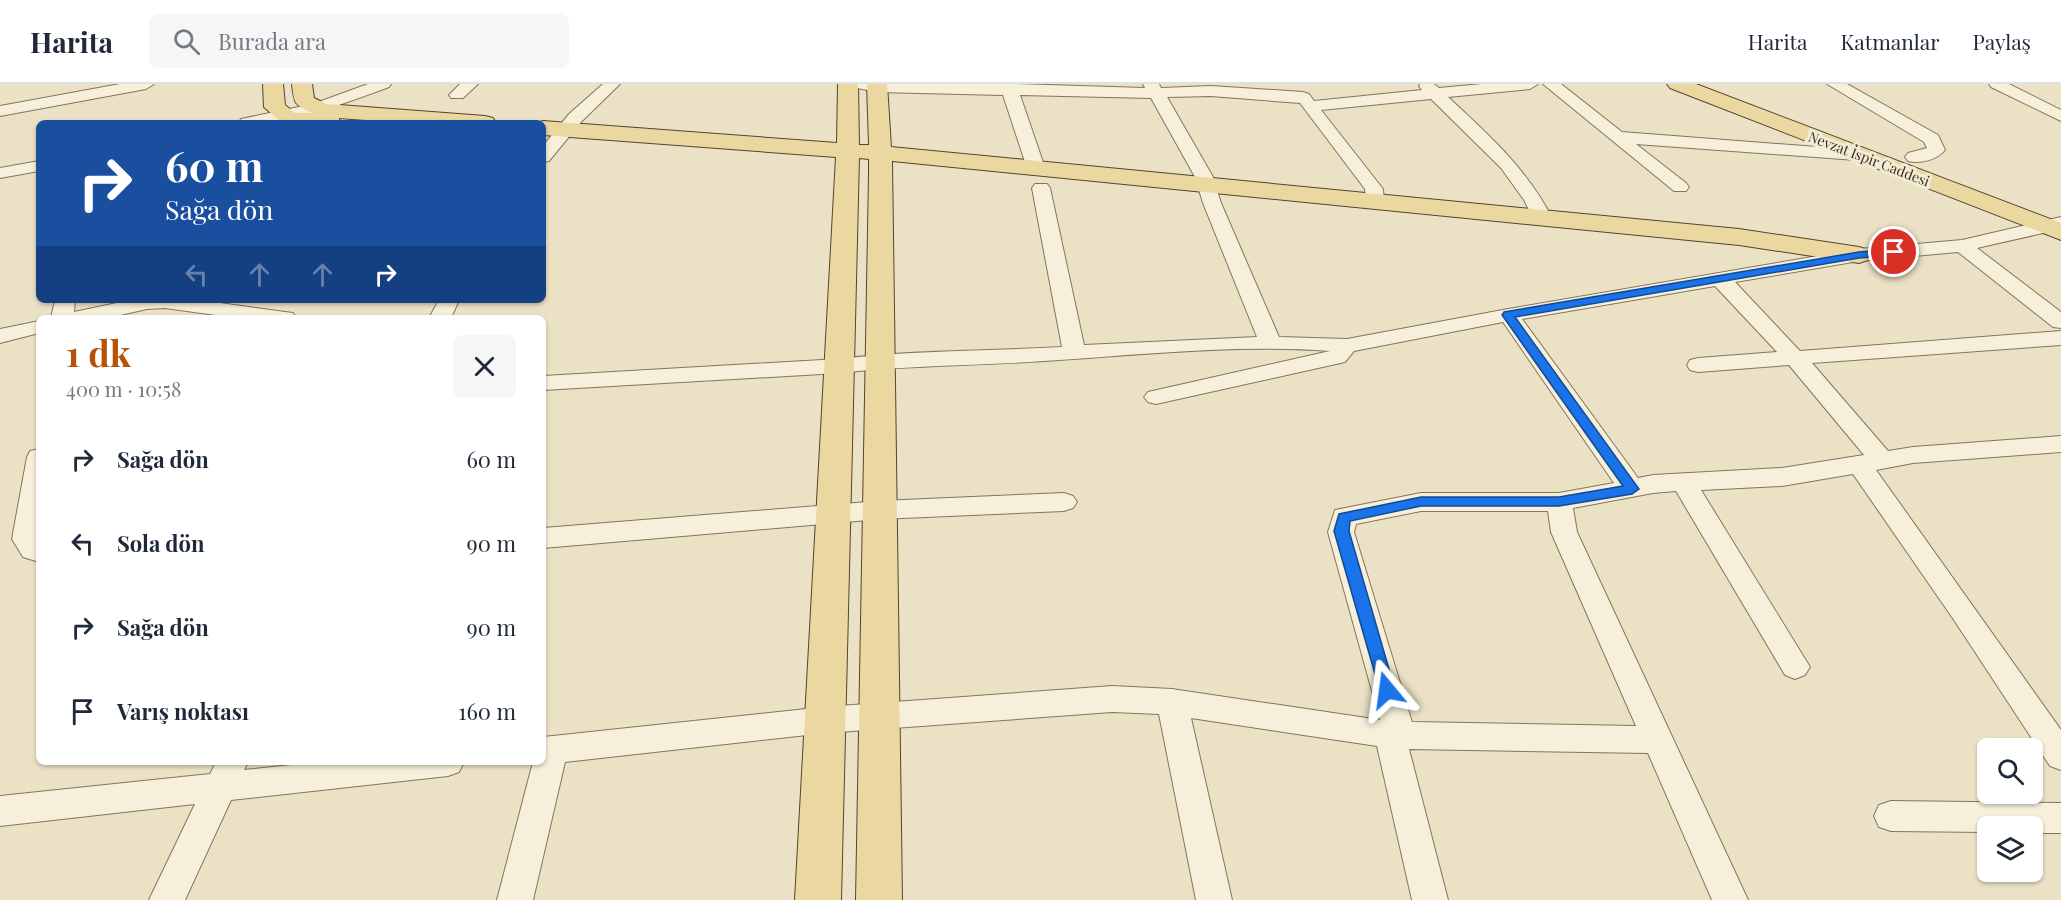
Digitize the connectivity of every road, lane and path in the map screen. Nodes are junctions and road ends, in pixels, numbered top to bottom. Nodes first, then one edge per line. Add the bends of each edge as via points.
1 (146, 84) edge
2 (273, 84) edge
3 (302, 84) edge
4 (383, 84) edge
5 (470, 84) edge
6 (612, 84) edge
7 (1292, 84) edge
8 (1530, 84) edge
9 (1551, 84) edge
10 (1677, 84) edge
11 (1726, 84) edge
12 (1835, 84) edge
13 (1997, 84) edge
14 (865, 85) edge
15 (1010, 87) edge
16 (104, 88) edge
17 (1153, 88) edge
18 (1431, 90) edge
19 (457, 95) dead end
20 (1307, 102) junction
21 (317, 108) junction
22 (0, 111) edge
23 (284, 114) junction
24 (2061, 116) edge
25 (259, 120) edge
26 (308, 120) edge
27 (447, 120) edge
28 (1618, 137) junction
29 (550, 139) edge
30 (1856, 155) junction
31 (1914, 158) junction
32 (864, 162) junction
33 (36, 167) edge
34 (0, 173) edge
35 (1038, 178) junction
36 (1680, 187) dead end
37 (1209, 194) junction
38 (1375, 202) junction
39 (1542, 218) junction
40 (2058, 225) edge
41 (1962, 246) junction
42 (1859, 255) junction
43 (1720, 279) junction
44 (147, 303) edge
45 (172, 303) edge
46 (91, 315) edge
47 (262, 315) edge
48 (1508, 315) junction
49 (2061, 322) edge
50 (36, 328) edge
51 (0, 336) edge
52 (2061, 338) edge
53 (1210, 344) junction
54 (1271, 344) junction
55 (1347, 346) junction
56 (1074, 352) junction
57 (1795, 358) junction
58 (881, 361) junction
59 (1698, 365) dead end
60 (840, 366) junction
61 (1229, 381) junction
62 (546, 383) edge
63 (1156, 397) dead end
64 (2061, 444) edge
65 (1872, 463) junction
66 (36, 475) edge
67 (1683, 482) junction
68 (1632, 489) junction
69 (1064, 502) dead end
70 (1559, 502) junction
71 (880, 510) junction
72 (834, 514) junction
73 (546, 538) edge
74 (36, 551) edge
75 (1795, 666) dead end
76 (1172, 702) junction
77 (880, 717) junction
78 (825, 720) junction
79 (1395, 735) junction
80 (1656, 740) junction
81 (548, 751) edge
82 (2061, 756) edge
83 (397, 765) edge
84 (545, 765) edge
85 (226, 775) edge
86 (0, 811) edge
87 (1891, 816) dead end
88 (2061, 818) edge
89 (167, 900) edge
90 (515, 900) edge
91 (818, 900) edge
92 (879, 900) edge
93 (1214, 900) edge
94 (1430, 900) edge
95 (1730, 900) edge

1 - 16 street
2 - 23 main road via 275,107
3 - 21 main road via 304,101
4 - 21 street
5 - 19 street
6 - 29 street
7 - 20 street
8 - 18 street
9 - 28 street
10 - 30 main road, Nevzat İspir Caddesi
11 - 31 main road, Nevzat İspir Caddesi
12 - 31 street via 1932,139 1936,150
13 - 24 street
14 - 15 street
14 - 32 main road
15 - 17 street
15 - 35 street
16 - 22 street
17 - 20 street
17 - 37 street
18 - 20 street
18 - 39 street via 1502,160 1530,193
20 - 38 street via 1374,189
21 - 23 street
21 - 27 main road
23 - 25 street
23 - 26 main road via 290,119
28 - 30 street
28 - 36 street
29 - 32 main road
30 - 40 main road, Nevzat İspir Caddesi
31 - 40 main road, Nevzat İspir Caddesi
32 - 35 main road
32 - 58 main road
32 - 60 main road
33 - 34 street
35 - 37 main road
35 - 56 street
37 - 38 main road
37 - 42 main road via 1724,248
37 - 54 street
38 - 39 main road
39 - 42 main road via 1739,237
40 - 41 street
41 - 42 street
41 - 49 street
42 - 43 street
43 - 48 street
43 - 57 street
44 - 46 street
45 - 47 street
48 - 55 street
48 - 68 street
50 - 51 street
52 - 57 street
53 - 54 street
53 - 56 street
53 - 61 street
54 - 55 street
55 - 61 street via 1337,357
56 - 58 street
57 - 59 street
57 - 65 street
58 - 60 street
58 - 71 main road
60 - 62 street
60 - 72 main road
61 - 63 street
64 - 65 street via 1951,451
65 - 67 street via 1782,477
65 - 82 street via 1964,612
66 - 74 street via 25,539
67 - 68 street
67 - 75 street
68 - 70 street
69 - 71 street
70 - 79 street via 1421,502 1344,517 1341,531
70 - 80 street via 1564,532
71 - 72 street
71 - 77 main road
72 - 73 street
72 - 78 main road
76 - 77 street via 1112,699
76 - 79 street
76 - 93 street
77 - 78 street
77 - 92 main road
78 - 81 street
78 - 91 main road
79 - 80 street
79 - 94 street
80 - 95 street
83 - 85 street
84 - 90 street
85 - 86 street
85 - 89 street
87 - 88 street

